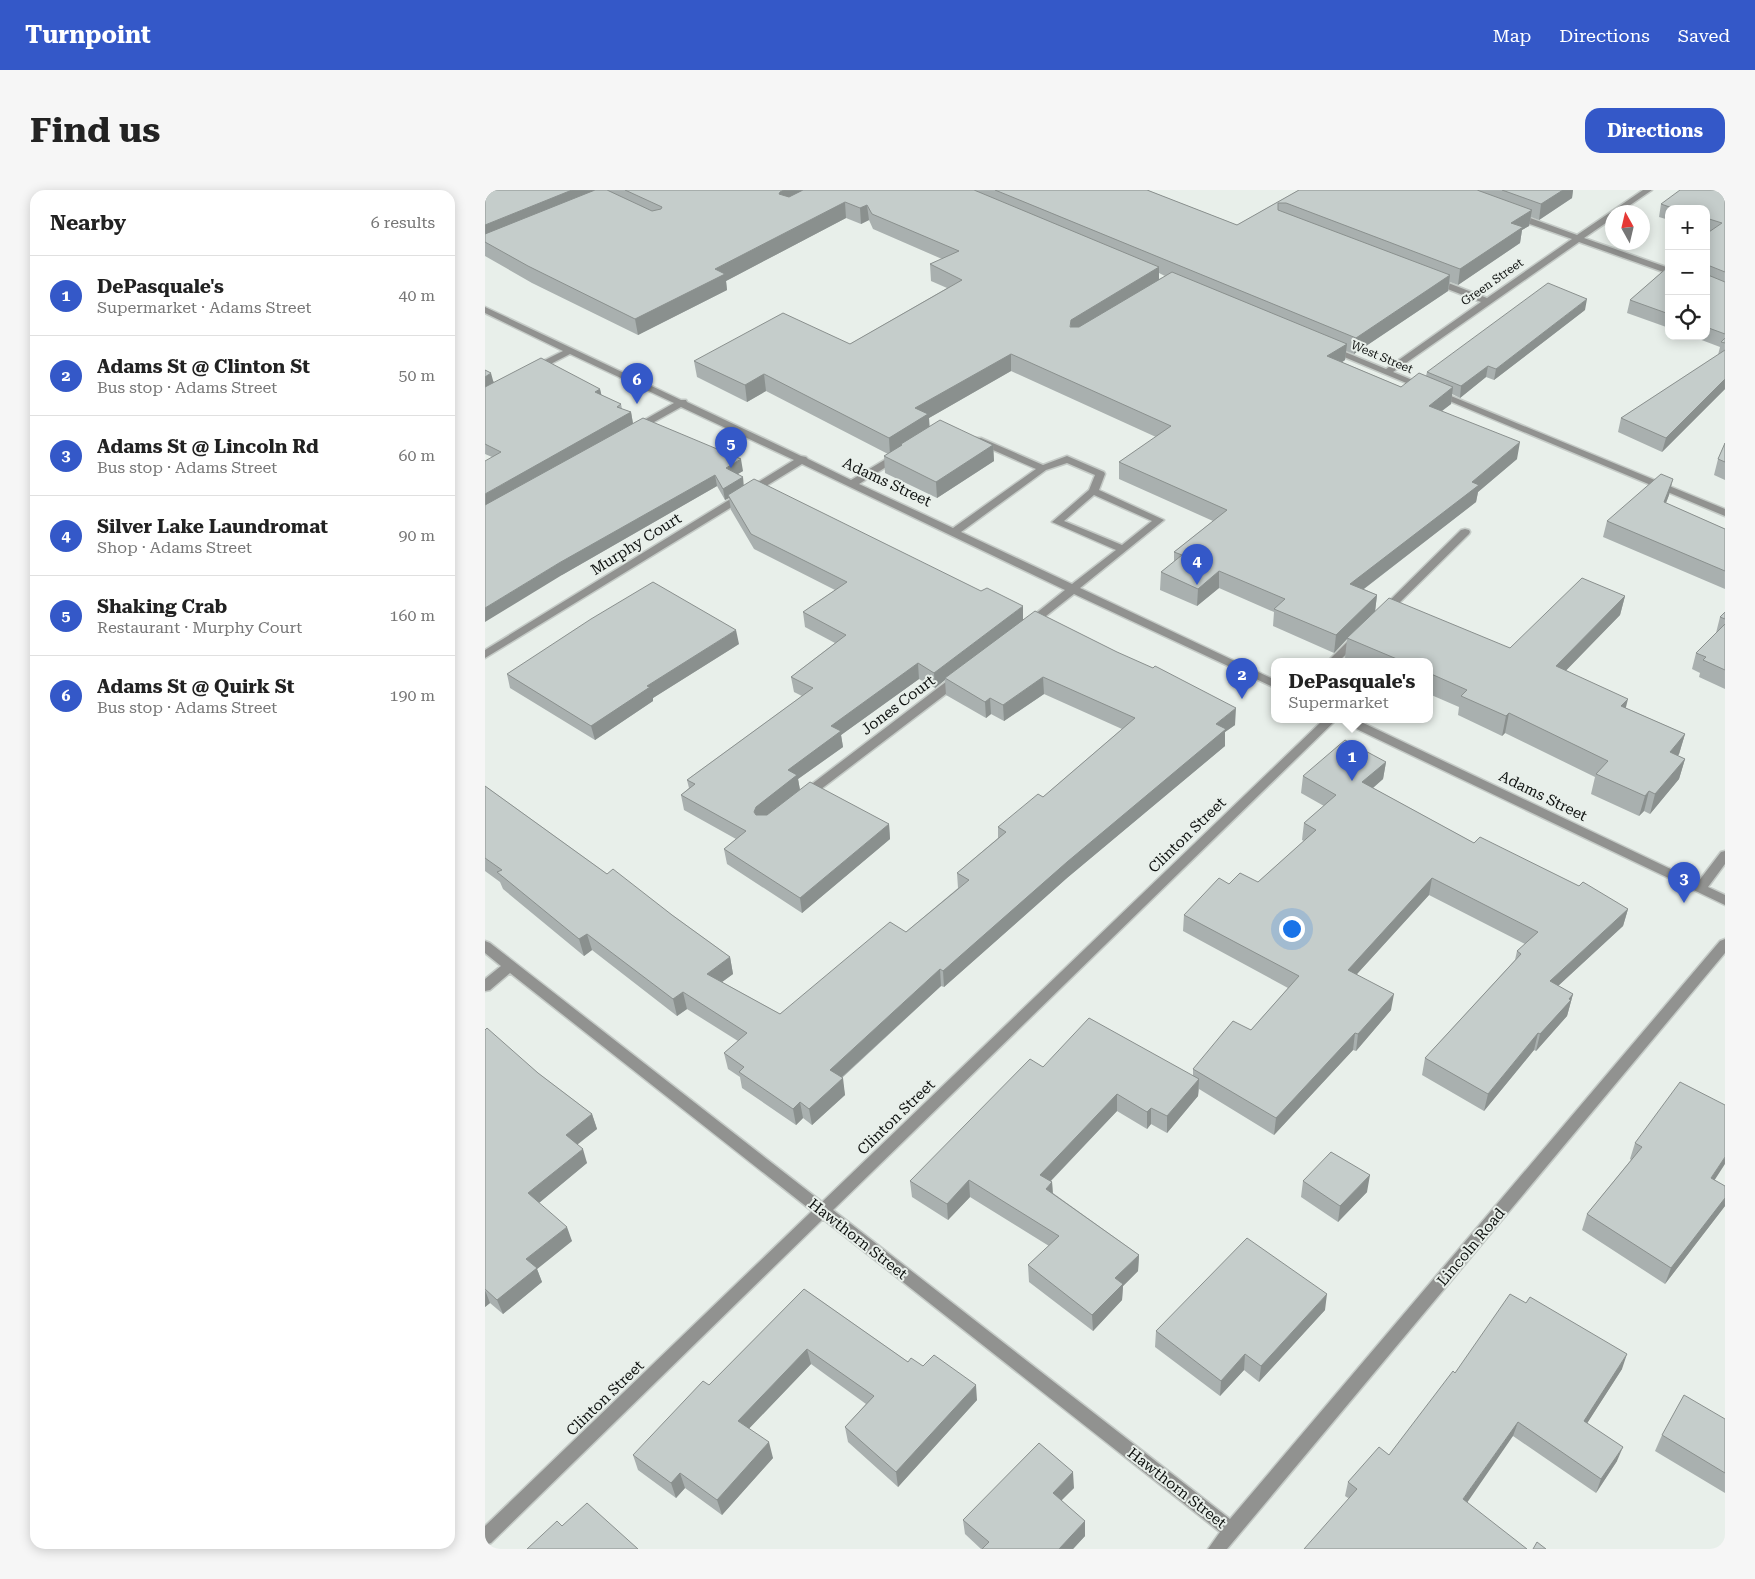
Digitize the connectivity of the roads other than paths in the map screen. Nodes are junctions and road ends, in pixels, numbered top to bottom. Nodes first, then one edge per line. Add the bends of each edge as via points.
1 (1648, 190) edge
2 (1625, 205) edge
3 (1511, 215) edge
4 (1605, 219) edge
5 (1577, 238) junction
6 (1665, 270) edge
7 (1430, 280) edge
8 (1486, 301) junction
9 (485, 310) edge
10 (1324, 346) edge
11 (571, 350) junction
12 (1387, 372) junction
13 (525, 374) edge
14 (683, 402) junction
15 (627, 434) edge
16 (965, 434) edge
17 (905, 452) edge
18 (803, 459) junction
19 (1043, 468) junction
20 (853, 483) junction
21 (1093, 491) junction
22 (1725, 513) edge
23 (955, 532) junction
24 (1465, 532) dead end
25 (1123, 549) junction
26 (1075, 589) junction
27 (1015, 635) edge
28 (485, 655) edge
29 (1336, 658) edge
30 (968, 671) edge
31 (1271, 683) edge
32 (1327, 723) edge
33 (1354, 723) edge
34 (795, 802) edge
35 (1725, 854) edge
36 (1700, 888) junction
37 (1725, 900) edge
38 (1725, 944) edge
39 (485, 946) edge
40 (511, 966) junction
41 (485, 986) edge
42 (823, 1211) junction
43 (1232, 1531) junction
44 (485, 1537) edge
45 (1216, 1549) edge

1 - 2 street, Green Street
3 - 5 street
4 - 5 street, Green Street
5 - 6 street
5 - 8 street, Green Street
7 - 8 street
8 - 12 street, Green Street
9 - 11 street, Adams Street
10 - 12 street, West Street
11 - 13 street
11 - 14 street, Adams Street
12 - 22 street, West Street
14 - 15 street
14 - 18 street, Adams Street
16 - 19 street
17 - 20 street
18 - 20 street, Adams Street
18 - 28 street, Murphy Court
19 - 21 street via 1067,459 1100,474
19 - 23 street
20 - 23 street, Adams Street
21 - 25 street via 1159,520
21 - 25 street via 1057,522
23 - 26 street, Adams Street
24 - 29 street
25 - 26 street
26 - 27 street
26 - 31 street, Adams Street
30 - 34 street, Jones Court
32 - 42 street, Clinton Street
33 - 36 street, Adams Street
35 - 36 street
36 - 37 street, Adams Street
38 - 43 street, Lincoln Road
39 - 40 street, Hawthorn Street
40 - 41 street
40 - 42 street, Hawthorn Street
42 - 43 street, Hawthorn Street
42 - 44 street, Clinton Street
43 - 45 street, Lincoln Road

